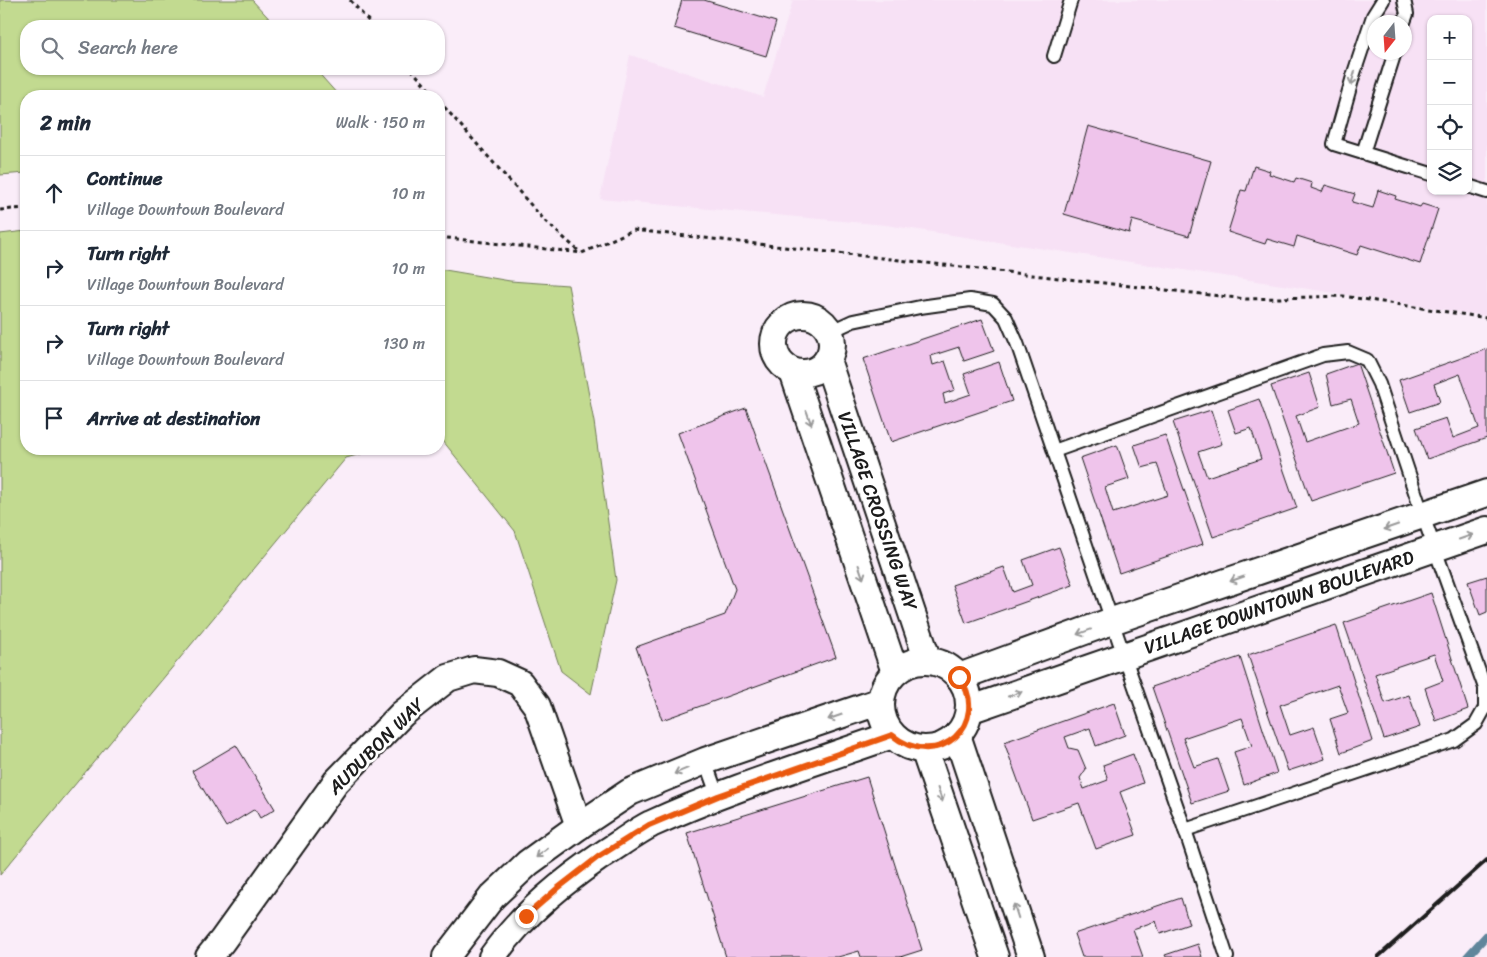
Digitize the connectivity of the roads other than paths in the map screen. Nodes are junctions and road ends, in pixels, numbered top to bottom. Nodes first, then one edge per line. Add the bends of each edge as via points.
1 (1071, 0) edge
2 (1383, 0) edge
3 (1404, 0) edge
4 (1407, 15) edge
5 (1054, 56) dead end
6 (1392, 60) edge
7 (1363, 153) junction
8 (1427, 173) edge
9 (1472, 187) edge
10 (1487, 192) edge
11 (829, 332) junction
12 (827, 360) junction
13 (793, 372) junction
14 (1054, 451) junction
15 (1487, 494) edge
16 (1423, 516) junction
17 (1487, 530) edge
18 (1435, 548) junction
19 (1112, 621) junction
20 (1124, 656) junction
21 (928, 661) junction
22 (895, 672) junction
23 (959, 677) junction
24 (881, 701) junction
25 (969, 710) junction
26 (892, 735) junction
27 (957, 735) junction
28 (924, 749) junction
29 (705, 761) junction
30 (718, 796) junction
31 (579, 826) junction
32 (1186, 830) junction
33 (208, 957) edge
34 (446, 957) edge
35 (492, 957) edge
36 (995, 957) edge
37 (1031, 957) edge
38 (1227, 957) edge

1 - 5 lane
2 -> 7 lane via 1373,16 1334,144
3 - 4 lane
6 - 7 lane
7 - 8 lane
9 - 10 lane
11 - 12 street, VILLAGE CROSSING WAY via 832,342
11 - 13 street, VILLAGE CROSSING WAY via 817,318 808,315 798,315 781,324 773,342 774,351 778,360
11 - 14 lane via 852,321 920,307 970,300 993,304 1006,318 1017,343
12 - 13 street via 812,371
12 - 21 street, VILLAGE CROSSING WAY
13 -> 22 street, VILLAGE CROSSING WAY
14 - 16 lane via 1323,355 1348,352 1367,360 1379,384
14 - 19 lane
15 - 16 street, VILLAGE DOWNTOWN BOULEVARD
16 - 18 lane, VILLAGE DOWNTOWN BOULEVARD
16 -> 19 street, VILLAGE DOWNTOWN BOULEVARD
18 -> 17 street, VILLAGE DOWNTOWN BOULEVARD
18 - 20 street, VILLAGE DOWNTOWN BOULEVARD
18 - 32 lane via 1485,688 1485,708 1476,724 1454,740
19 - 20 lane, VILLAGE DOWNTOWN BOULEVARD
19 -> 23 street, VILLAGE DOWNTOWN BOULEVARD
25 -> 20 street, VILLAGE DOWNTOWN BOULEVARD
20 - 32 lane
21 - 22 street via 911,663
21 - 23 street via 945,666
22 - 24 street via 883,690
23 - 25 street via 967,692
24 - 26 street via 881,714
24 -> 29 street
25 - 27 street
26 - 28 street via 912,748
26 - 30 street
27 - 28 street via 948,743
37 -> 27 street
28 -> 36 street
29 - 30 lane
29 -> 31 street via 630,792
30 - 35 street via 649,825 598,857 526,916
31 - 33 street, AUDUBON WAY via 537,706 520,683 498,673 474,670 448,678 402,714 336,782
31 -> 34 street via 528,863 492,897
32 - 38 lane

